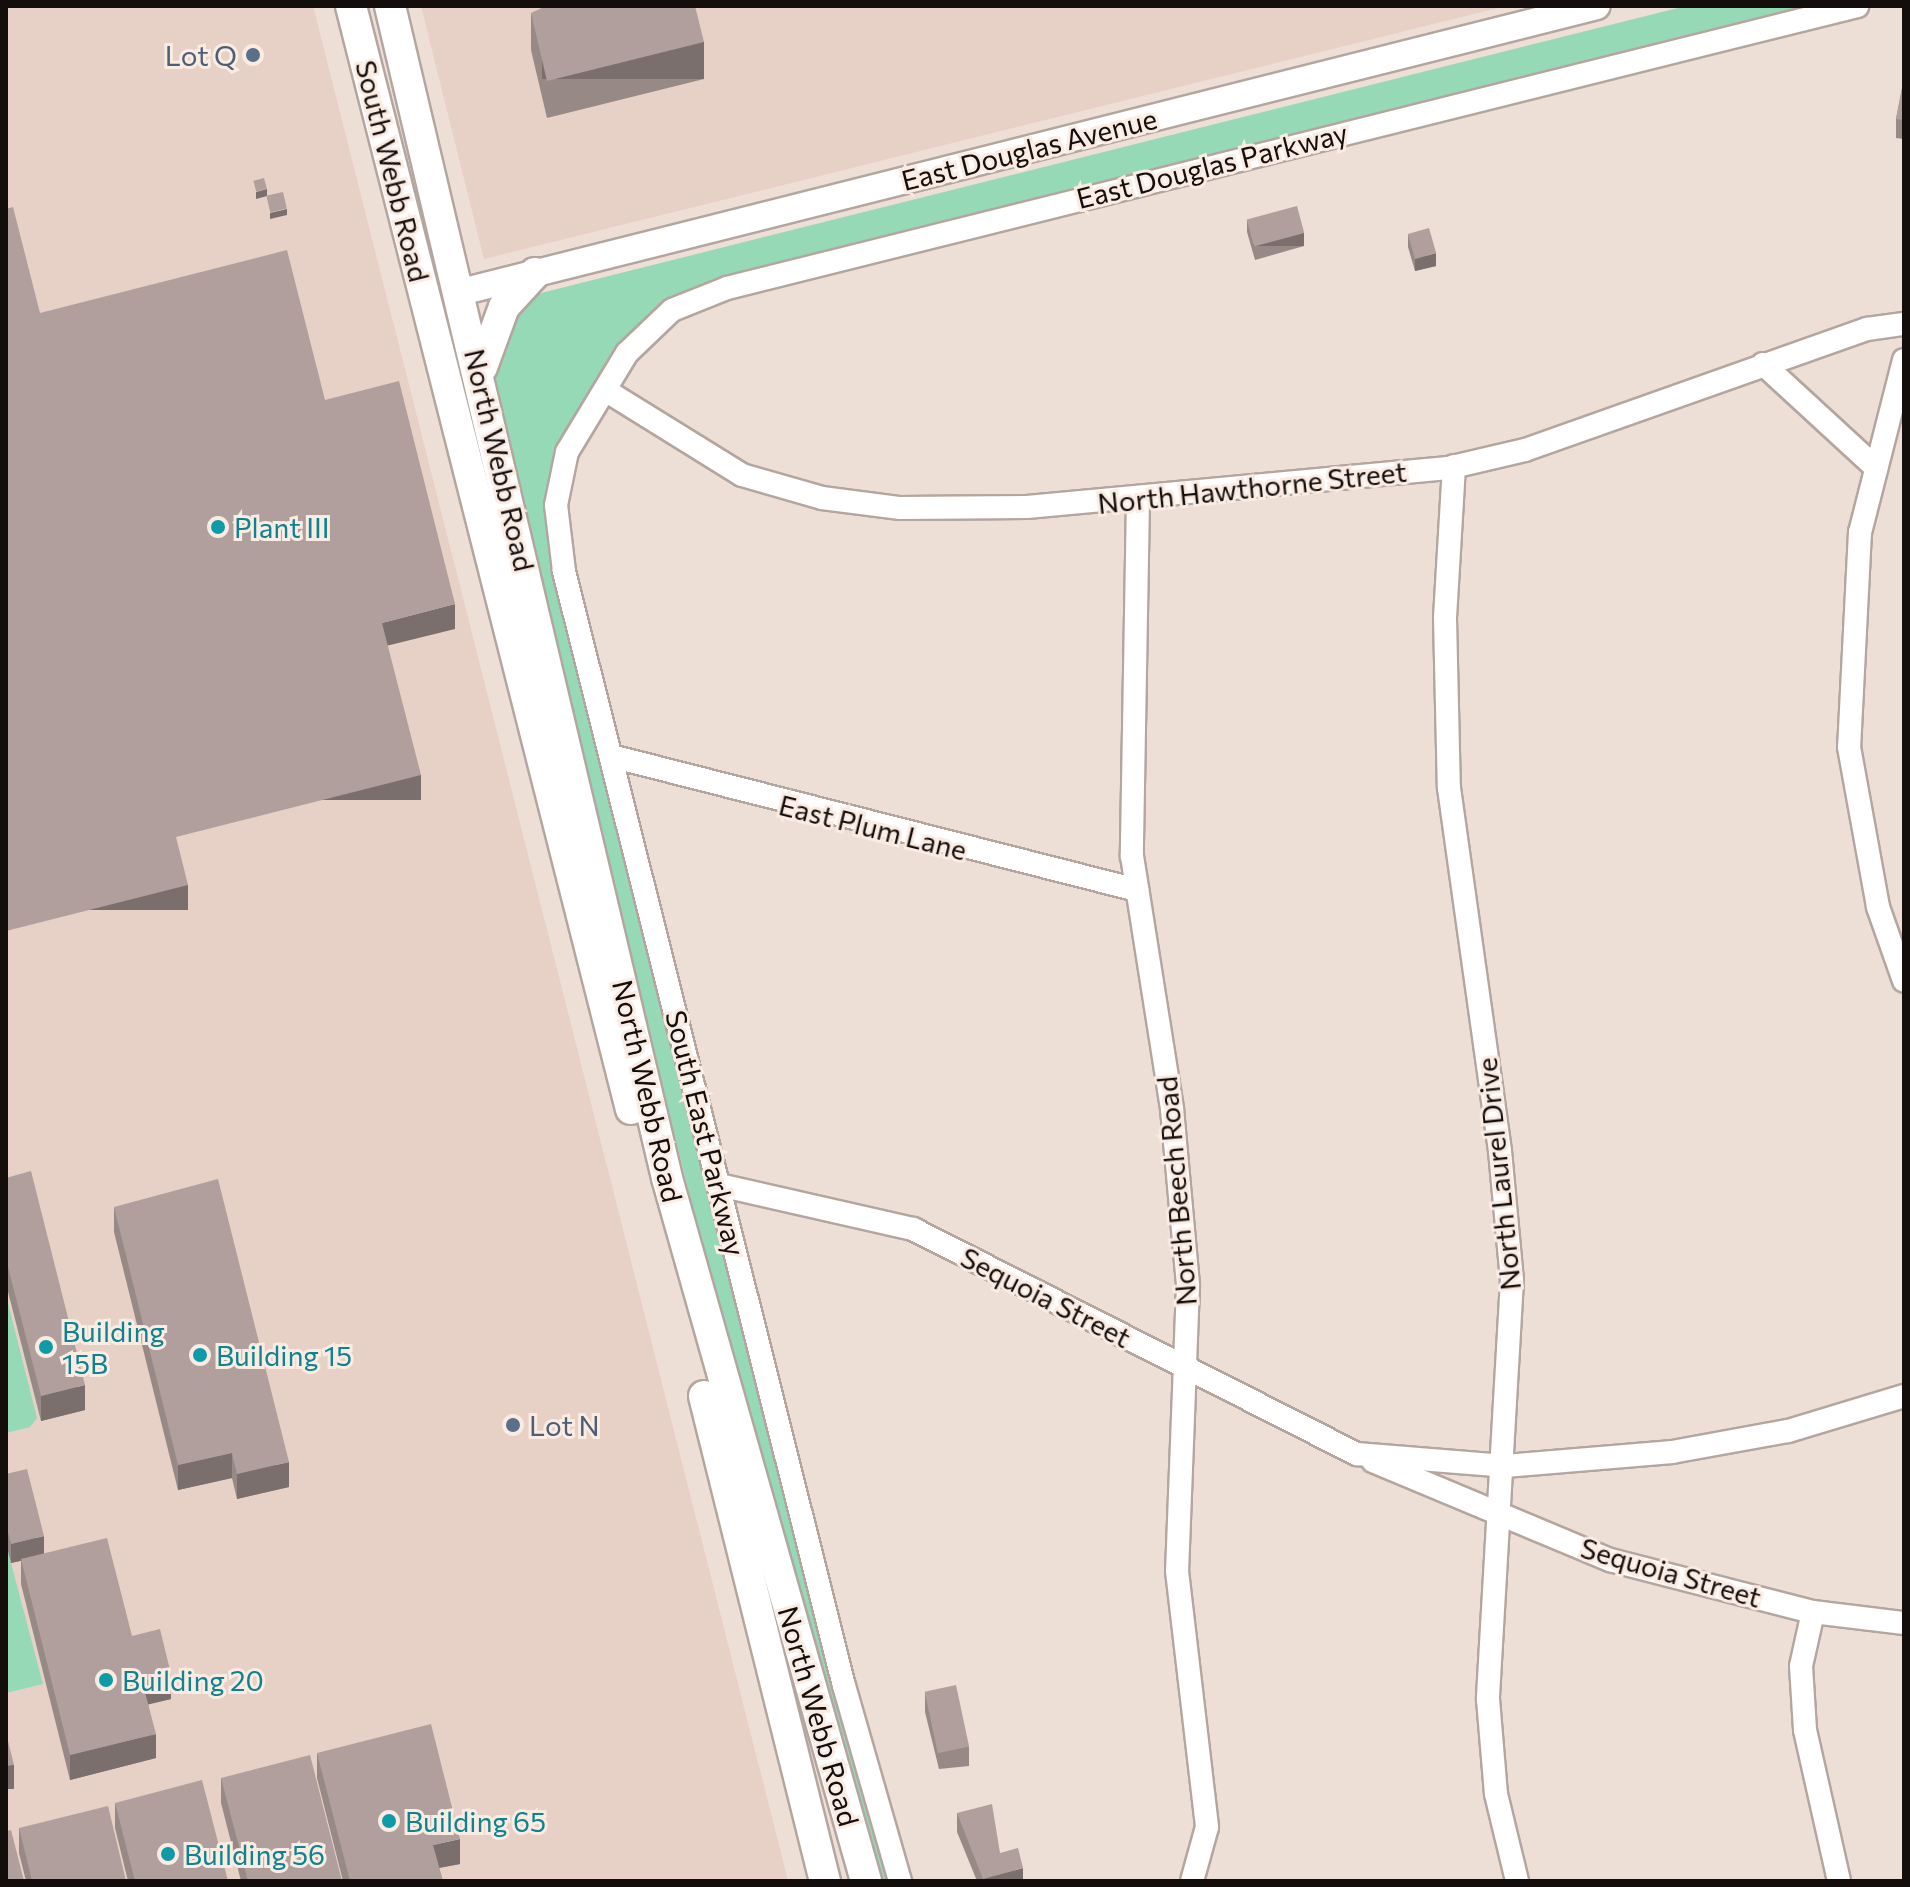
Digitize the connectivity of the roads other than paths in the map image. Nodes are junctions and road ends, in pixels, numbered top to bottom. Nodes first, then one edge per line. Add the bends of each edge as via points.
1 (351, 6) edge
2 (390, 6) edge
3 (1597, 6) edge
4 (1857, 6) edge
5 (411, 246) junction
6 (535, 273) junction
7 (461, 292) junction
8 (1904, 324) edge
9 (435, 337) junction
10 (1904, 360) edge
11 (1763, 364) junction
12 (481, 377) junction
13 (605, 390) junction
14 (1454, 466) junction
15 (1876, 468) junction
16 (1138, 499) junction
17 (611, 756) junction
18 (1137, 890) junction
19 (1904, 981) edge
20 (719, 1185) junction
21 (1187, 1370) junction
22 (1904, 1396) edge
23 (1357, 1454) junction
24 (1505, 1466) junction
25 (1500, 1515) junction
26 (1813, 1612) junction
27 (1904, 1623) edge
28 (853, 1832) junction
29 (815, 1841) junction
30 (825, 1881) edge
31 (866, 1881) edge
32 (900, 1881) edge
33 (1192, 1881) edge
34 (1517, 1881) edge
35 (1839, 1881) edge

1 - 5 main road, South Webb Road
2 - 7 main road, South Webb Road
3 - 6 street, East Douglas Avenue
4 - 13 street, East Douglas Parkway via 727,288 672,310 627,353
5 - 7 main road via 448,287
5 - 9 main road, South Webb Road
6 - 7 street, East Douglas Avenue
6 - 12 main road via 493,327
7 - 9 main road via 438,318
7 - 12 main road, North Webb Road
8 - 11 street, North Hawthorne Street via 1867,329
9 - 29 main road, North Webb Road
10 - 15 street
11 - 14 street, North Hawthorne Street via 1525,450
11 - 15 street
12 - 28 main road, North Webb Road via 667,1178
13 - 16 street, North Hawthorne Street via 742,475 822,498 900,508
13 - 17 street, South East Parkway via 567,452 556,505 564,571
14 - 16 street, North Hawthorne Street
14 - 24 street, North Laurel Drive via 1445,618 1449,788 1500,1151 1512,1280
15 - 19 street via 1860,532 1849,747 1878,907
16 - 18 street, North Beech Road via 1132,704 1132,856
17 - 18 street, East Plum Lane
17 - 20 street, South East Parkway
18 - 21 street, North Beech Road via 1172,1109 1188,1286
20 - 21 street, Sequoia Street via 913,1229
20 - 32 street, South East Parkway via 844,1686
21 - 23 street, Sequoia Street
21 - 33 street, North Beech Road via 1177,1571 1207,1827
22 - 24 street, Sequoia Street via 1788,1431 1672,1452
23 - 24 street, Sequoia Street
23 - 25 street, Sequoia Street
24 - 25 street, North Laurel Drive
25 - 26 street, Sequoia Street via 1610,1560
25 - 34 street, North Laurel Drive via 1488,1699 1496,1794
26 - 27 street, Sequoia Street
26 - 35 street via 1801,1666 1805,1730
28 - 29 street
28 - 31 main road, North Webb Road
29 - 30 main road, North Webb Road

